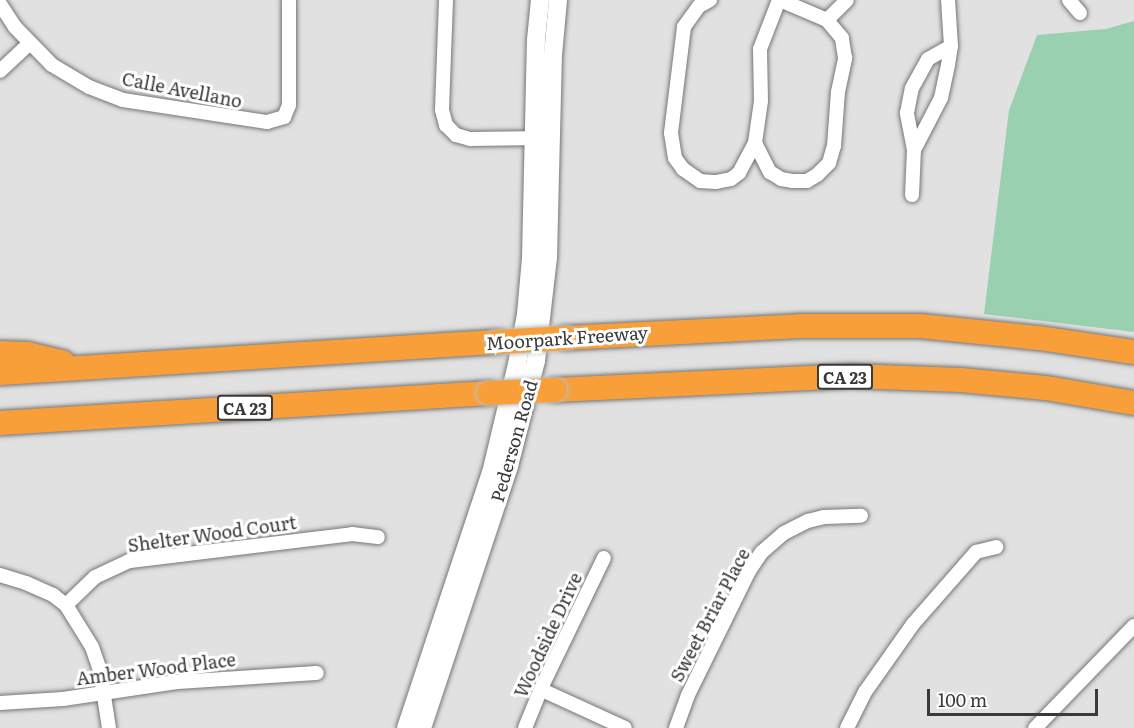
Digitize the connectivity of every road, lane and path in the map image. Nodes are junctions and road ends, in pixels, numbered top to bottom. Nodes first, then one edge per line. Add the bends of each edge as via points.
1 (289, 0) edge
2 (447, 0) edge
3 (540, 0) edge
4 (558, 0) edge
5 (710, 0) edge
6 (780, 0) edge
7 (847, 0) edge
8 (948, 0) edge
9 (1069, 0) edge
10 (0, 4) edge
11 (1080, 13) dead end
12 (827, 20) junction
13 (29, 44) junction
14 (951, 46) junction
15 (0, 70) edge
16 (542, 138) junction
17 (755, 143) junction
18 (914, 150) junction
19 (912, 195) dead end
20 (1134, 352) edge
21 (0, 353) edge
22 (92, 368) junction
23 (0, 373) edge
24 (1134, 403) edge
25 (167, 413) junction
26 (0, 423) edge
27 (0, 432) edge
28 (861, 516) dead end
29 (378, 537) dead end
30 (996, 547) dead end
31 (604, 558) dead end
32 (0, 575) edge
33 (66, 605) junction
34 (1134, 626) edge
35 (317, 673) dead end
36 (542, 690) junction
37 (106, 693) junction
38 (0, 703) edge
39 (109, 728) edge
40 (406, 728) edge
41 (422, 728) edge
42 (525, 728) edge
43 (625, 728) edge
44 (676, 728) edge
45 (847, 728) edge
46 (1035, 728) edge

1 - 13 street, Calle Avellano via 289,105 284,117 272,121 123,100 68,76
2 - 16 street via 442,110 446,125 456,135 470,139
3 - 16 street, Pederson Road via 536,40
4 - 16 street, Pederson Road
5 - 17 street via 699,6 684,27 671,133 675,158 700,181 731,179 745,167
6 - 12 street
6 - 17 street via 760,49 761,101
7 - 12 street
8 - 14 street
9 - 11 street
10 - 13 street, Calle Avellano
12 - 17 street via 837,29 845,47 829,163 807,181 781,179 762,162
13 - 15 street
14 - 18 street via 941,98
14 - 18 street via 928,59 912,88 907,113
16 - 40 street, Pederson Road via 526,314 517,364 490,473
16 - 41 street, Pederson Road via 548,257 536,361 509,466
18 - 19 street
20 - 22 highway, Moorpark Freeway, bridge via 920,326 800,326
21 - 22 highway via 27,354
22 - 23 highway, Moorpark Freeway
24 - 25 highway, CA 23, bridge via 1046,388 852,376
25 - 26 highway, CA 23
25 - 27 highway
28 - 44 street, Sweet Briar Place via 808,521 784,533 762,552 703,664
29 - 33 street, Shelter Wood Court via 352,534 130,561 95,577
30 - 45 street via 976,552 913,624 875,676
31 - 36 street, Woodside Drive
32 - 33 street via 26,583
33 - 37 street via 92,647
34 - 46 street
35 - 37 street, Amber Wood Place via 177,682
36 - 42 street, Woodside Drive
36 - 43 street
37 - 38 street, Amber Wood Place
37 - 39 street

